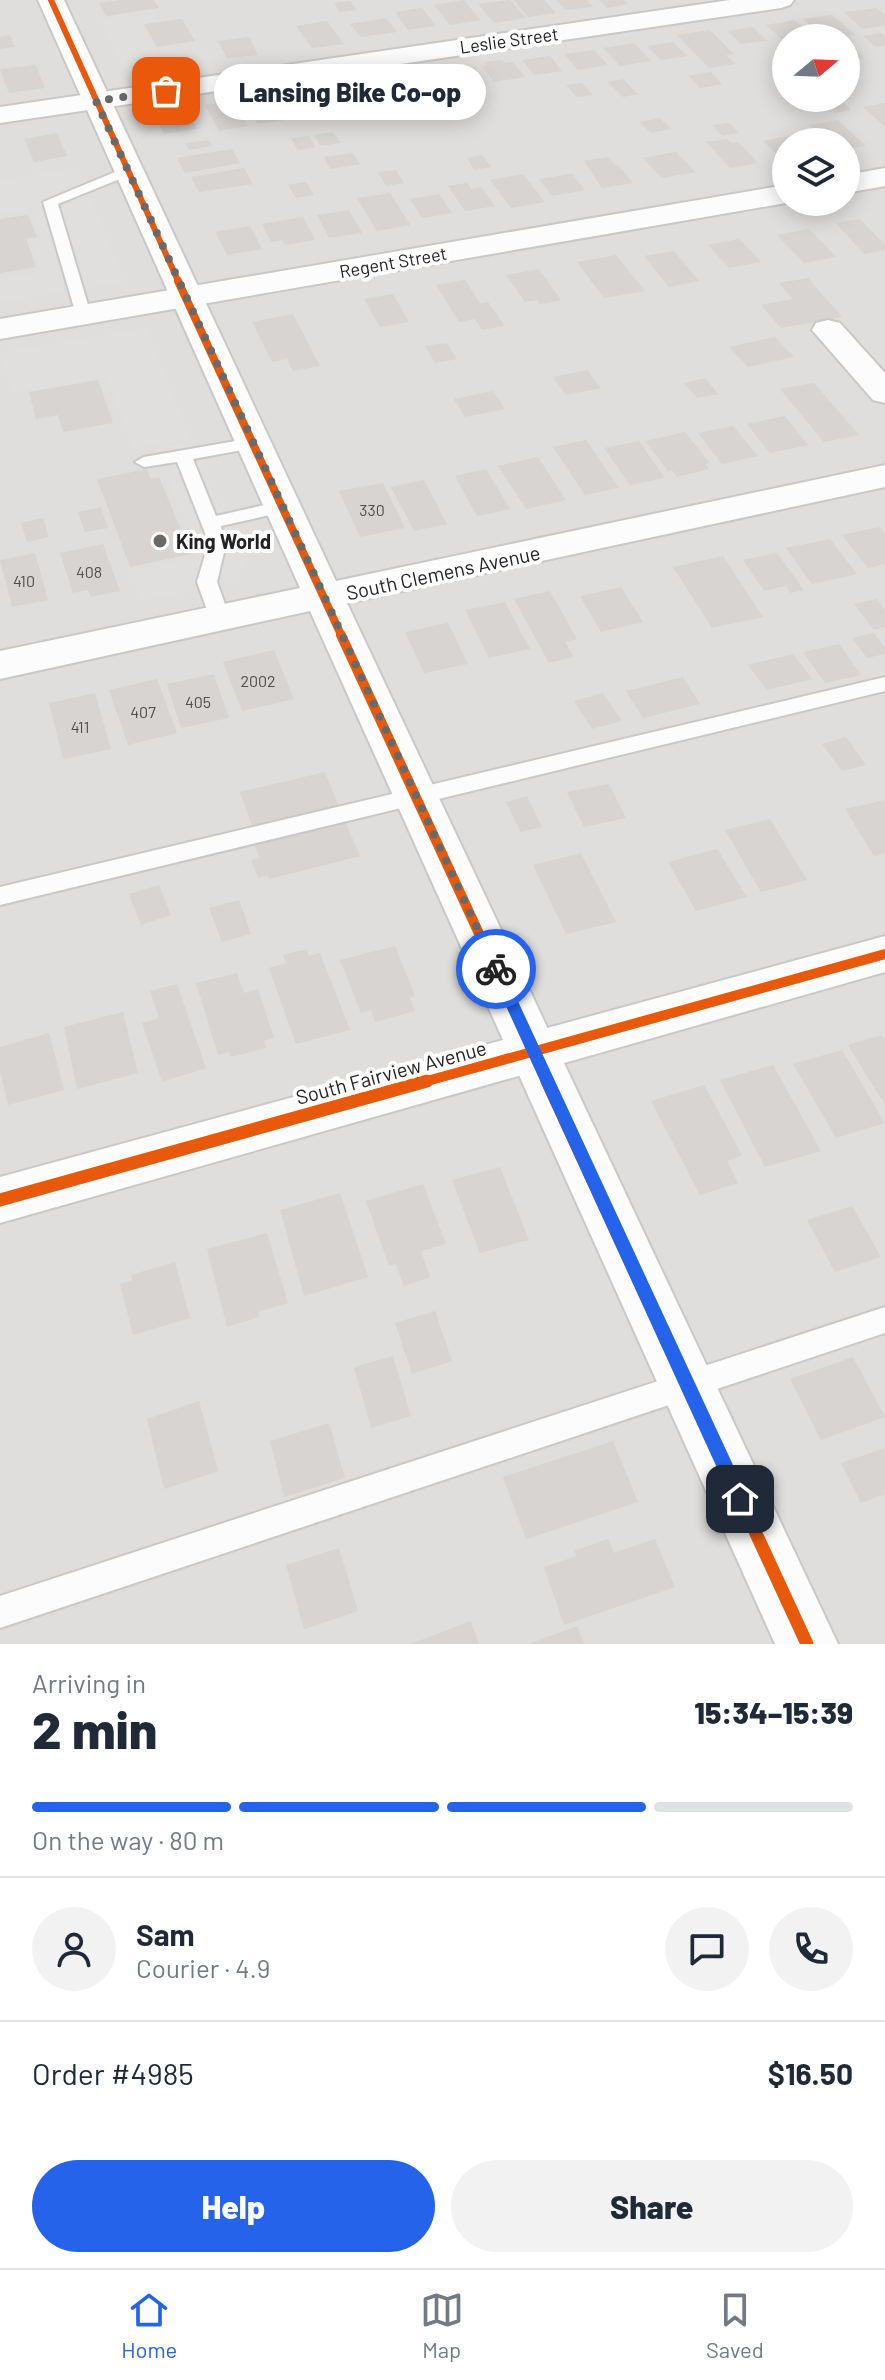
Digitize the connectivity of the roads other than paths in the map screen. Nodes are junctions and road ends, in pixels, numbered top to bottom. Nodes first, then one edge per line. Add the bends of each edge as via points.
1 (51, 0) edge
2 (781, 0) edge
3 (96, 101) junction
4 (0, 115) edge
5 (127, 171) junction
6 (885, 177) edge
7 (860, 181) edge
8 (772, 196) edge
9 (185, 297) junction
10 (83, 315) junction
11 (0, 329) edge
12 (828, 330) dead end
13 (885, 393) edge
14 (253, 443) junction
15 (183, 455) junction
16 (144, 462) dead end
17 (885, 476) edge
18 (282, 507) junction
19 (209, 523) junction
20 (324, 597) junction
21 (220, 618) junction
22 (0, 665) edge
23 (885, 684) edge
24 (417, 795) junction
25 (0, 896) edge
26 (885, 954) edge
27 (533, 1052) junction
28 (0, 1200) edge
29 (885, 1320) edge
30 (686, 1383) junction
31 (0, 1612) edge
32 (807, 1644) edge

1 - 3 street
2 - 3 street, Leslie Street
3 - 4 street, Leslie Street
3 - 5 street
5 - 9 street
5 - 10 lane via 50,202
6 - 7 street
8 - 9 street, Regent Street
9 - 10 street, Regent Street
9 - 14 street
10 - 11 street, Regent Street
12 - 13 street
14 - 15 lane
14 - 18 street
15 - 16 lane
15 - 19 lane
17 - 20 street, South Clemens Avenue
18 - 19 lane
18 - 20 street
19 - 21 lane via 216,548 207,582
20 - 21 street, South Clemens Avenue
20 - 24 street
21 - 22 street, South Clemens Avenue
23 - 24 lane
24 - 25 lane
24 - 27 street
26 - 27 street, South Fairview Avenue
27 - 28 street, South Fairview Avenue
27 - 30 street
29 - 30 lane
30 - 31 lane
30 - 32 street

